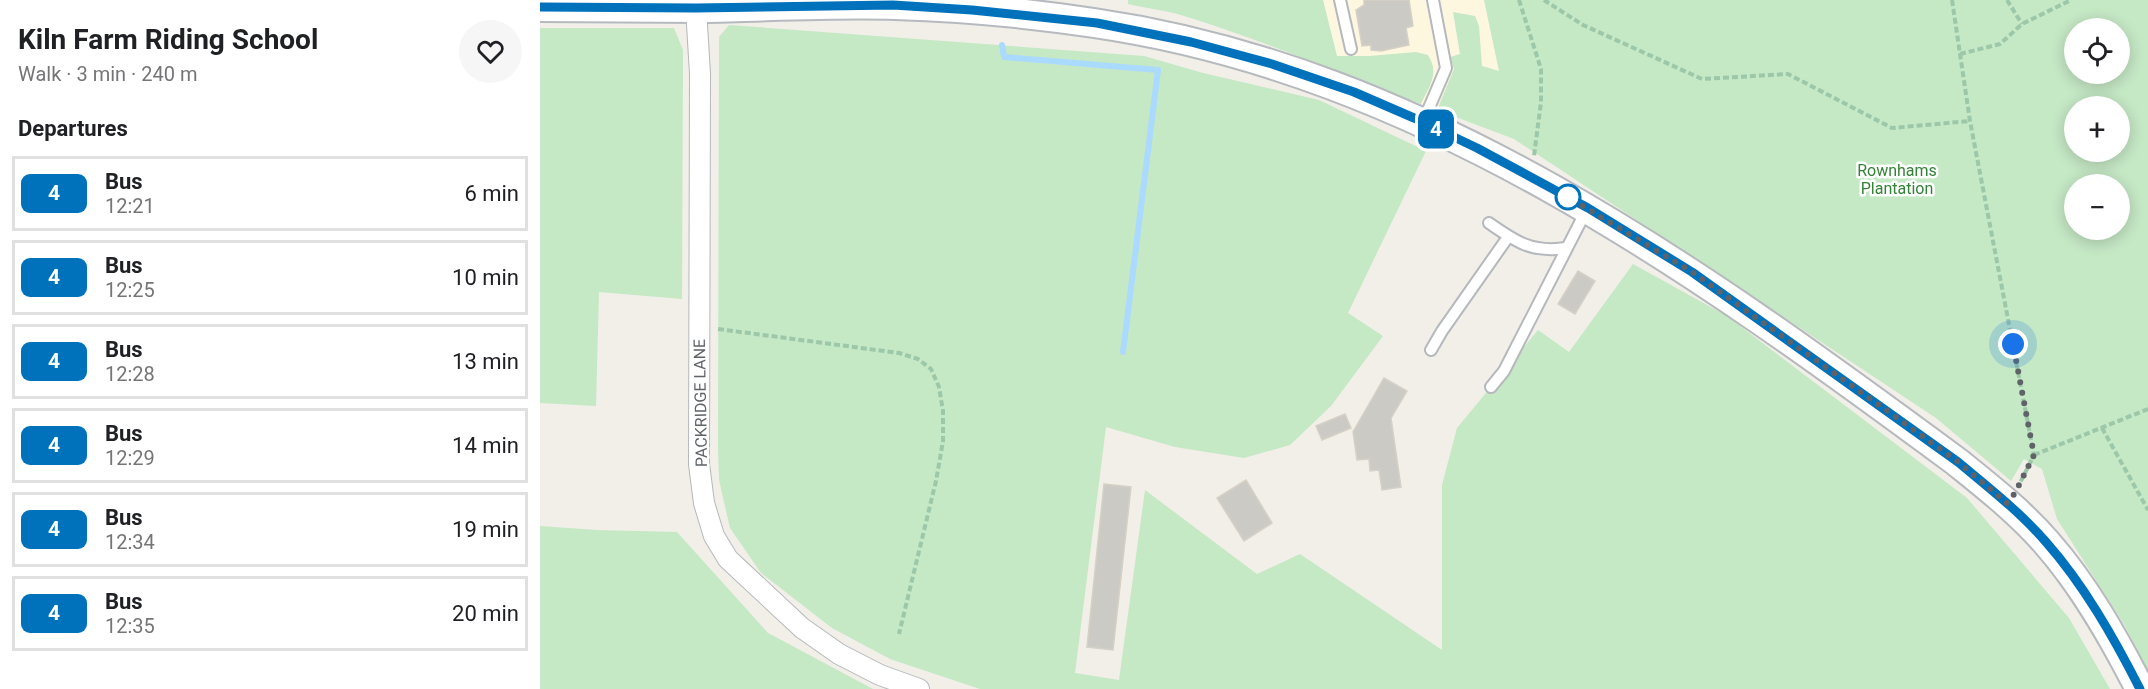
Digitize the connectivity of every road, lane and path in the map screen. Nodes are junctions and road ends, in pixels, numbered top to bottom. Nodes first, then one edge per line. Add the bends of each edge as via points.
1 (1340, 0) edge
2 (1433, 0) edge
3 (1518, 0) edge
4 (1544, 0) edge
5 (1952, 0) edge
6 (2007, 0) edge
7 (2071, 0) edge
8 (540, 7) edge
9 (696, 8) junction
10 (2022, 24) junction
11 (1351, 49) dead end
12 (1960, 54) junction
13 (1970, 121) junction
14 (1423, 122) junction
15 (1533, 165) dead end
16 (1588, 208) junction
17 (1489, 223) dead end
18 (1508, 237) junction
19 (1566, 248) junction
20 (699, 330) junction
21 (1431, 350) dead end
22 (1491, 387) dead end
23 (2148, 409) edge
24 (2102, 428) junction
25 (2034, 455) junction
26 (2007, 503) junction
27 (2148, 510) edge
28 (899, 634) dead end
29 (919, 689) edge
30 (2140, 689) edge

1 - 11 lane
2 - 14 lane via 1446,68
3 - 15 path via 1541,69
4 - 13 path via 1583,25 1702,79 1788,74 1892,128
5 - 12 path
6 - 10 path
7 - 10 path
8 - 9 street
9 - 14 street via 893,5 1097,23 1272,64 1354,92
9 - 20 street, PACKRIDGE LANE via 700,74
10 - 12 path via 2000,44
12 - 13 path
13 - 25 path
14 - 16 street
16 - 19 lane
16 - 26 street via 1692,272 1788,339 1958,462
17 - 18 lane
18 - 19 lane via 1533,249
18 - 21 lane
19 - 22 lane via 1504,370
20 - 28 path via 718,329 890,351 918,359 931,369 943,411 943,441
20 - 29 street, PACKRIDGE LANE via 699,464 704,503 714,536 728,559 802,628 840,654
23 - 24 path
24 - 25 path
24 - 27 path
25 - 26 path
26 - 30 street via 2069,571

